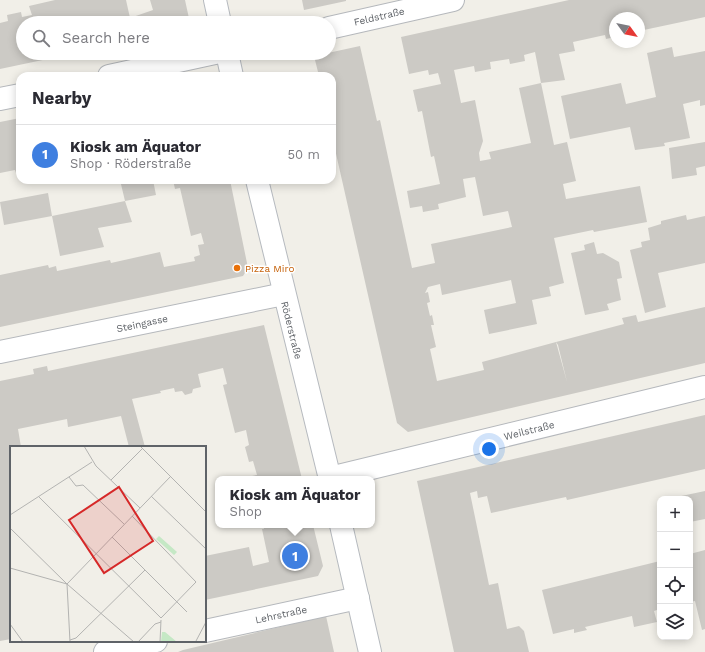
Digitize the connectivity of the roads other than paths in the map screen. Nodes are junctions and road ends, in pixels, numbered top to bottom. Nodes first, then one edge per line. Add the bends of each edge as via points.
1 (215, 0) edge
2 (453, 0) edge
3 (218, 16) edge
4 (336, 26) edge
5 (183, 60) edge
6 (229, 60) edge
7 (127, 72) edge
8 (231, 72) edge
9 (16, 96) edge
10 (0, 99) edge
11 (258, 184) edge
12 (284, 294) junction
13 (0, 352) edge
14 (705, 388) edge
15 (329, 476) edge
16 (342, 476) edge
17 (342, 528) edge
18 (358, 598) junction
19 (206, 631) edge
20 (151, 642) edge
21 (105, 652) edge
22 (370, 652) edge

1 - 3 street
2 - 4 street, Feldstraße
5 - 7 street
6 - 8 street
9 - 10 street
11 - 12 street, Röderstraße
12 - 13 street, Steingasse
12 - 15 street, Röderstraße
14 - 16 street, Weilstraße
17 - 18 street
18 - 19 street, Lehrstraße
18 - 22 street
20 - 21 street

